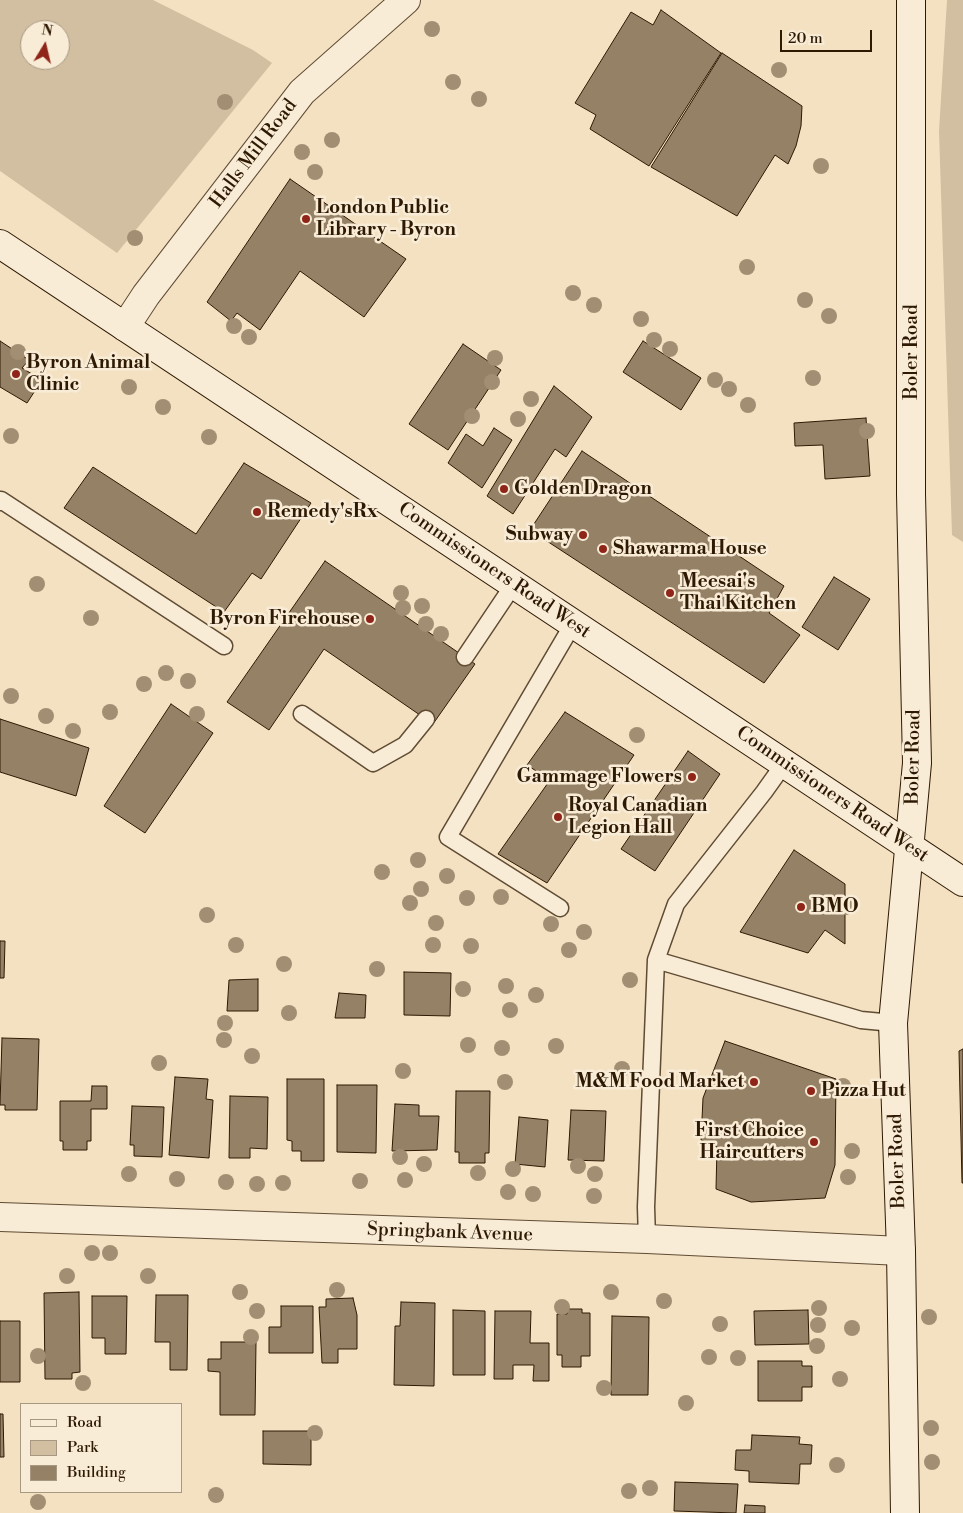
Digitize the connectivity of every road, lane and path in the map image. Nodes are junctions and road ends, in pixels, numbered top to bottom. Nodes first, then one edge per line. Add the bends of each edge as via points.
1 (406, 0) edge
2 (911, 0) edge
3 (0, 244) edge
4 (125, 327) junction
5 (0, 502) edge
6 (514, 584) junction
7 (573, 624) junction
8 (224, 646) dead end
9 (465, 657) dead end
10 (302, 714) dead end
11 (426, 719) dead end
12 (784, 764) junction
13 (910, 847) junction
14 (963, 882) edge
15 (560, 908) dead end
16 (656, 960) junction
17 (893, 1023) junction
18 (0, 1217) edge
19 (647, 1240) junction
20 (901, 1251) junction
21 (906, 1513) edge

1 - 4 main road, Halls Mill Road via 302,92
2 - 13 main road, Boler Road via 911,494 917,763
3 - 4 main road, Commissioners Road West
4 - 6 main road, Commissioners Road West
5 - 8 lane
6 - 7 main road, Commissioners Road West
6 - 9 lane
7 - 12 main road, Commissioners Road West
7 - 15 lane via 448,837
10 - 11 lane via 373,763 405,745
12 - 13 main road, Commissioners Road West
12 - 16 lane via 676,904
13 - 14 main road, Commissioners Road West
13 - 17 main road, Boler Road
16 - 17 lane via 861,1020
16 - 19 lane
17 - 20 main road, Boler Road
18 - 19 main road, Springbank Avenue
19 - 20 main road, Springbank Avenue
20 - 21 main road, Boler Road

